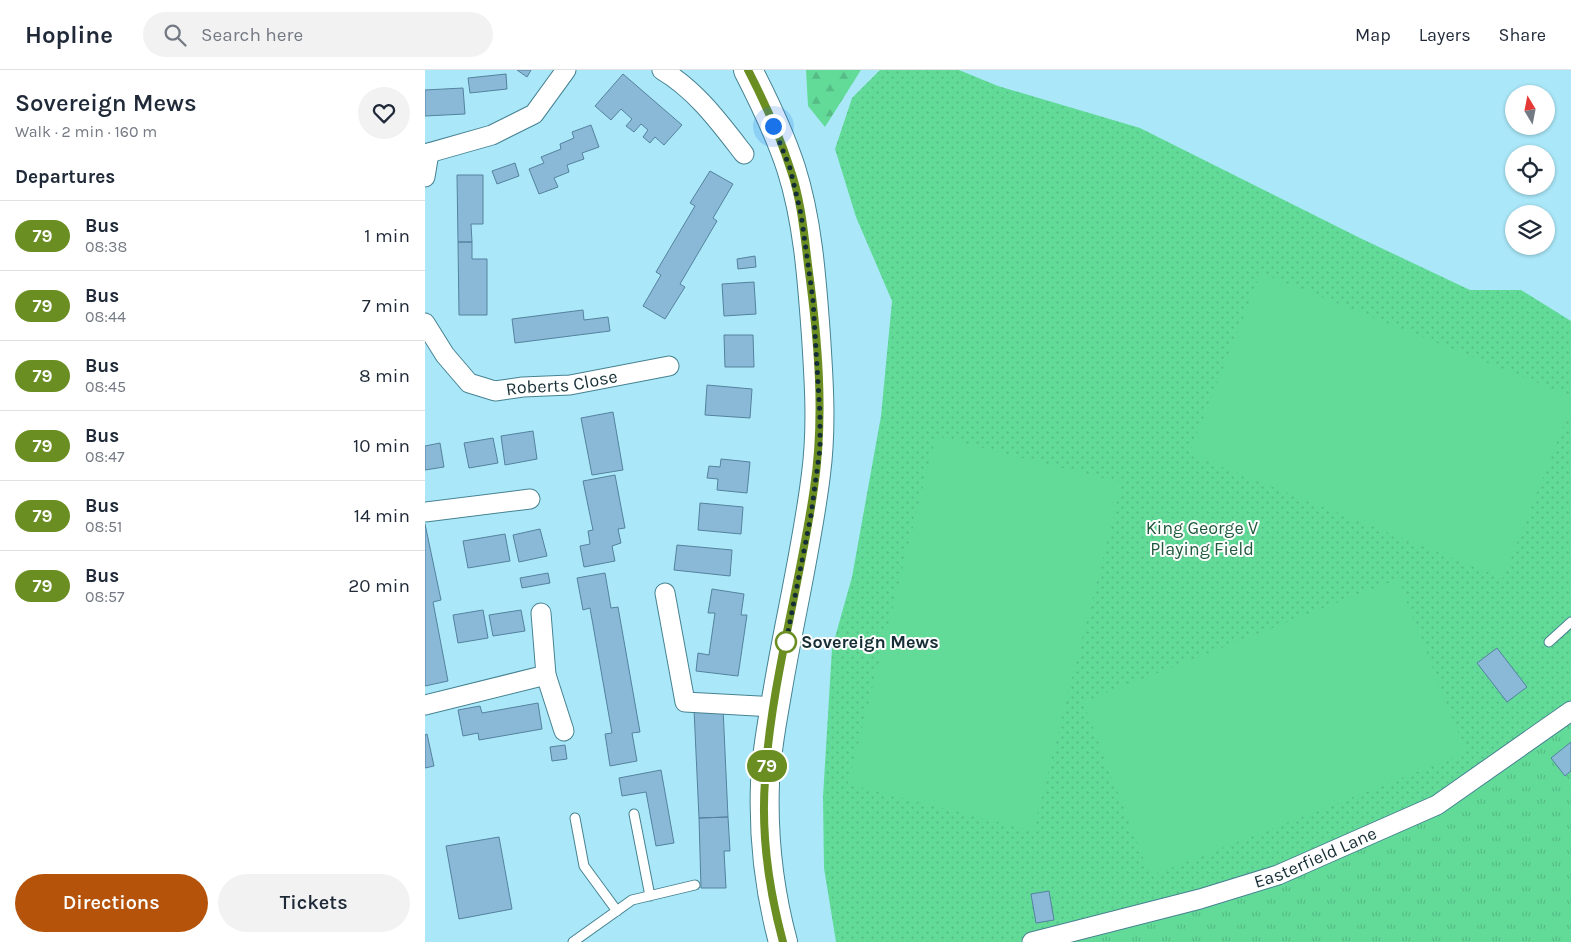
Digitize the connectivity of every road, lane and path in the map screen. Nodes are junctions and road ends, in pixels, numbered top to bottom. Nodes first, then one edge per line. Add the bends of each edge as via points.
1 (566, 70) edge
2 (662, 70) edge
3 (748, 70) edge
4 (427, 154) edge
5 (743, 154) dead end
6 (425, 177) edge
7 (425, 323) edge
8 (669, 366) dead end
9 (531, 499) dead end
10 (425, 512) edge
11 (665, 592) dead end
12 (541, 613) dead end
13 (1571, 622) edge
14 (1549, 642) dead end
15 (546, 675) junction
16 (425, 704) edge
17 (775, 707) junction
18 (1571, 711) edge
19 (564, 731) dead end
20 (634, 814) dead end
21 (575, 818) dead end
22 (695, 885) dead end
23 (650, 896) junction
24 (617, 911) junction
25 (573, 942) edge
26 (783, 942) edge
27 (1032, 942) edge

1 - 4 street via 534,114 492,135
2 - 5 street via 680,81 712,114
3 - 17 main road via 787,160 798,198 813,300 819,407 820,448 811,515
4 - 6 street
7 - 8 street, Roberts Close via 469,384 495,391 570,385
9 - 10 street
11 - 17 street via 685,702
12 - 15 street
13 - 14 lane
15 - 16 street
15 - 19 street
17 - 26 main road via 765,781 766,835 769,878
18 - 27 street, Easterfield Lane via 1437,805 1278,875 1200,899
20 - 23 lane
21 - 24 lane via 584,866
22 - 23 lane
23 - 24 lane via 632,900
24 - 25 lane

